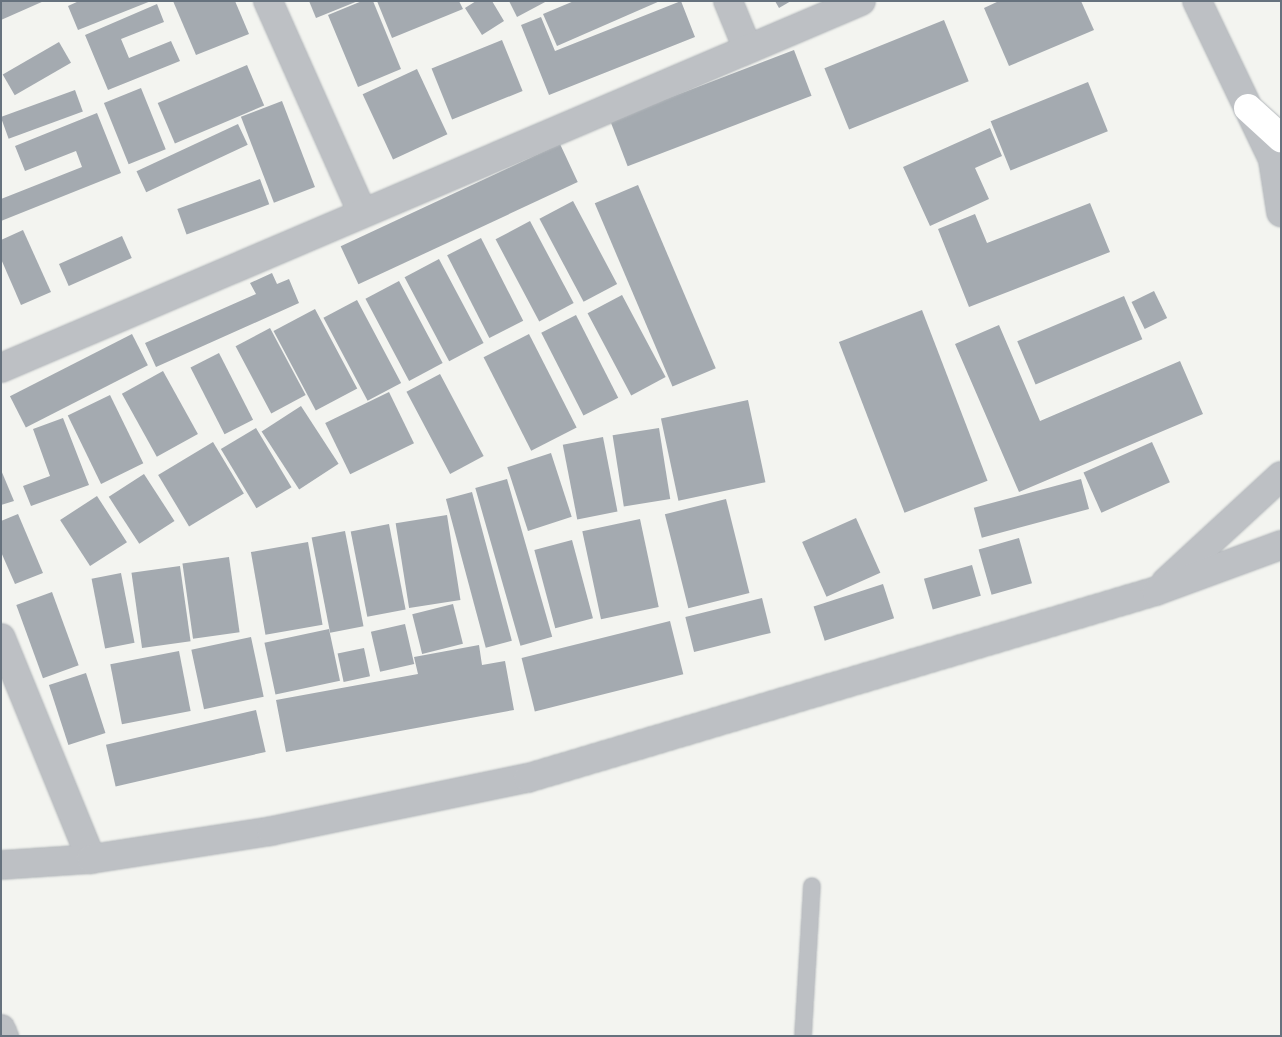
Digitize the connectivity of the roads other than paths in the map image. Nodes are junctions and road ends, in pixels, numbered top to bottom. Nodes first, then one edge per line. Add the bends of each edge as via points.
1 (268, 1) edge
2 (728, 1) edge
3 (861, 1) edge
4 (1197, 1) edge
5 (747, 47) junction
6 (1248, 108) joint
7 (1278, 158) edge
8 (362, 212) junction
9 (1281, 212) edge
10 (4, 359) edge
11 (1281, 476) edge
12 (1281, 545) edge
13 (1156, 592) junction
14 (1, 638) edge
15 (91, 859) junction
16 (1, 865) edge
17 (812, 886) dead end
18 (1, 1029) edge
19 (4, 1036) edge
20 (802, 1036) edge

1 - 8 street
2 - 5 street
3 - 5 street
4 - 6 street
5 - 8 street
6 - 7 main road
7 - 9 street
8 - 10 street
11 - 13 street
12 - 13 street
13 - 15 street via 528,778 271,831
14 - 15 street
15 - 16 street
17 - 20 lane
18 - 19 street

